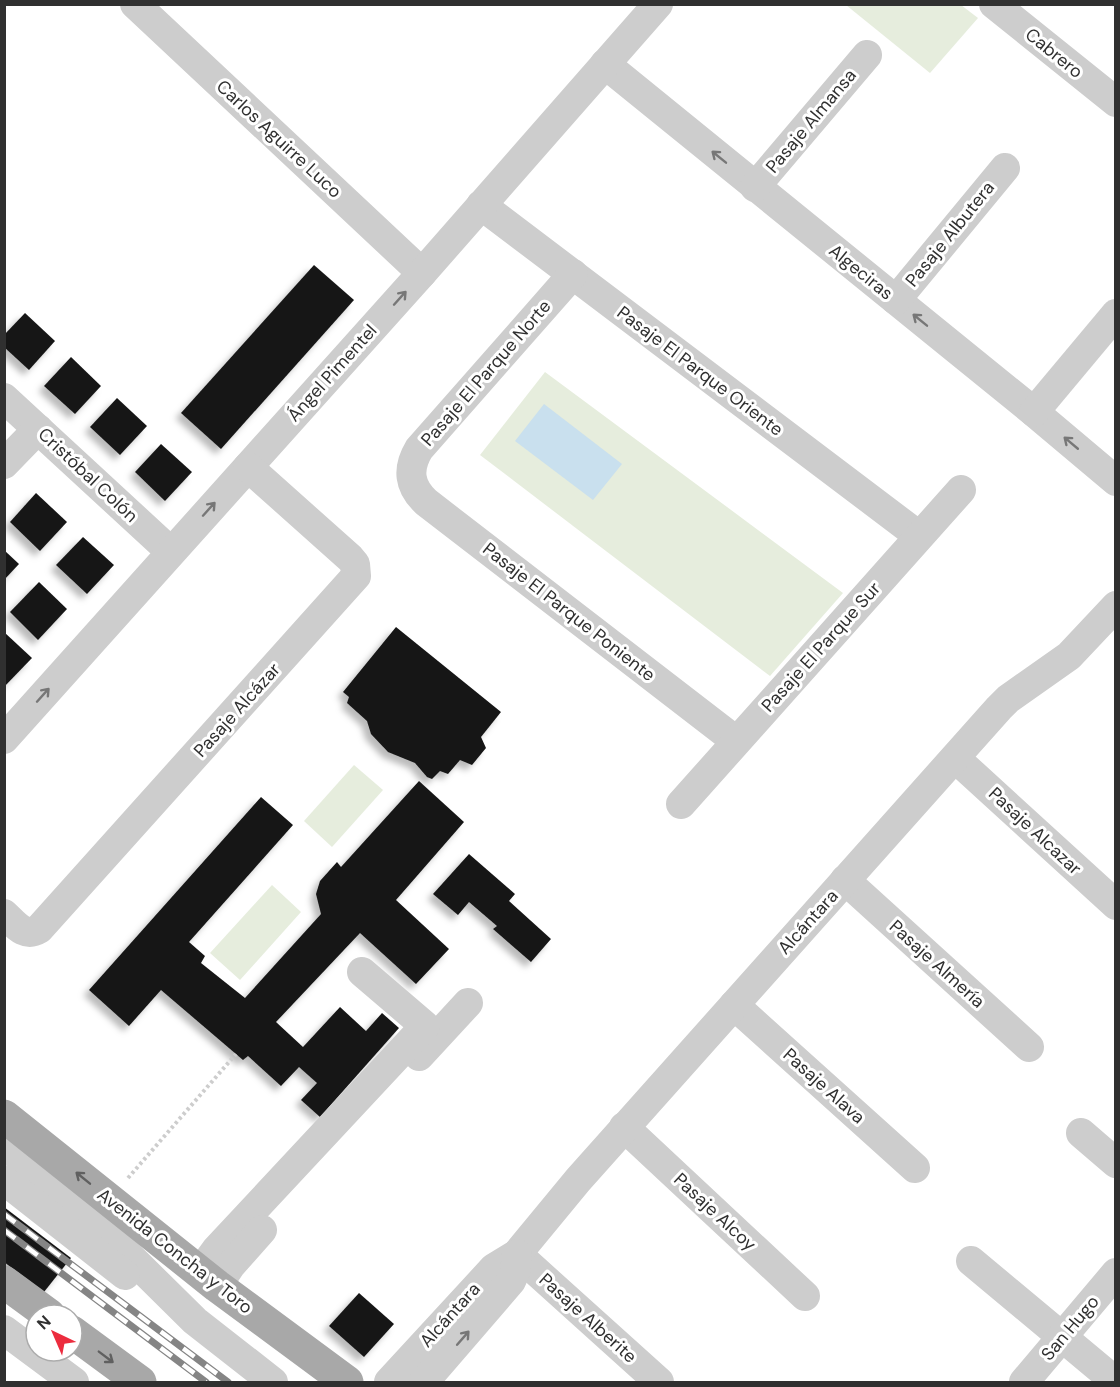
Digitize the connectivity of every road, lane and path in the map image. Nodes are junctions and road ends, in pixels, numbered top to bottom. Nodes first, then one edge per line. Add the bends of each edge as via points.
1 (135, 4) edge
2 (658, 4) edge
3 (1006, 8) edge
4 (867, 55) dead end
5 (605, 64) junction
6 (1116, 102) edge
7 (1005, 168) dead end
8 (755, 187) junction
9 (481, 205) junction
10 (423, 273) junction
11 (573, 274) junction
12 (896, 300) junction
13 (1116, 314) edge
14 (4, 398) edge
15 (1034, 412) junction
16 (38, 429) junction
17 (4, 464) edge
18 (248, 467) junction
19 (411, 476) joint
20 (1116, 481) edge
21 (961, 490) dead end
22 (919, 536) junction
23 (171, 552) junction
24 (1116, 606) edge
25 (4, 739) edge
26 (736, 741) junction
27 (955, 758) junction
28 (681, 804) dead end
29 (845, 880) junction
30 (1116, 905) edge
31 (4, 914) edge
32 (362, 972) dead end
33 (468, 1003) dead end
34 (734, 1005) junction
35 (1029, 1047) dead end
36 (236, 1054) dead end
37 (4, 1116) edge
38 (624, 1127) junction
39 (1081, 1133) dead end
40 (4, 1144) edge
41 (1116, 1163) edge
42 (915, 1168) dead end
43 (4, 1180) edge
44 (109, 1199) junction
45 (517, 1254) junction
46 (971, 1261) dead end
47 (1116, 1274) edge
48 (208, 1279) junction
49 (4, 1282) edge
50 (805, 1296) dead end
51 (33, 1303) edge
52 (195, 1321) junction
53 (4, 1330) edge
54 (1062, 1337) junction
55 (84, 1341) edge
56 (1116, 1382) edge
57 (74, 1383) edge
58 (140, 1383) edge
59 (273, 1383) edge
60 (347, 1383) edge
61 (389, 1383) edge
62 (424, 1383) edge
63 (659, 1383) edge
64 (1024, 1383) edge

1 - 10 street, Carlos Aguirre Luco
2 - 5 street, Ángel Pimentel
3 - 6 street, Cabrero
4 - 8 street, Pasaje Almansa
8 -> 5 street, Algeciras
5 - 9 street, Ángel Pimentel
7 - 12 street, Pasaje Albutera
8 - 12 street, Algeciras
9 - 10 street, Ángel Pimentel
9 - 11 street, Pasaje El Parque Oriente
18 -> 10 street, Ángel Pimentel
11 - 19 street, Pasaje El Parque Norte via 419,449
11 - 22 street, Pasaje El Parque Oriente
15 -> 12 street, Algeciras
13 - 15 street
14 - 16 street, Cristóbal Colón
20 -> 15 street, Algeciras
16 - 17 street
16 - 23 street, Cristóbal Colón
23 -> 18 street, Ángel Pimentel
18 - 31 street, Pasaje Alcázar via 350,558 356,576 39,929 25,932
19 - 26 street, Pasaje El Parque Poniente via 413,486 426,502
21 - 22 street, Pasaje El Parque Sur
22 - 26 street, Pasaje El Parque Sur
25 -> 23 street, Ángel Pimentel
24 - 27 street, Alcántara via 1069,656 1008,699
26 - 28 street, Pasaje El Parque Sur
27 - 29 street, Alcántara
27 - 30 street, Pasaje Alcazar
29 - 34 street, Alcántara
29 - 35 street, Pasaje Almería
32 - 48 street via 425,1026 216,1250
33 - 48 street via 231,1265
34 - 38 street, Alcántara
34 - 42 street, Pasaje Alava
36 - 44 path
44 -> 37 main road, Avenida Concha y Toro
38 - 45 street, Alcántara
38 - 50 street, Pasaje Alcoy
39 - 41 street
40 - 52 street via 62,1192
43 - 52 street via 119,1270
44 - 48 main road, Avenida Concha y Toro
45 - 61 street, Alcántara via 494,1268
62 -> 45 street, Alcántara via 511,1281
45 - 63 street, Pasaje Alberite
46 - 54 street
47 - 54 street, San Hugo
48 - 60 main road, Avenida Concha y Toro
49 - 51 main road
52 - 59 street
53 - 57 street
54 - 56 street
54 - 64 street, San Hugo
55 -> 58 main road

